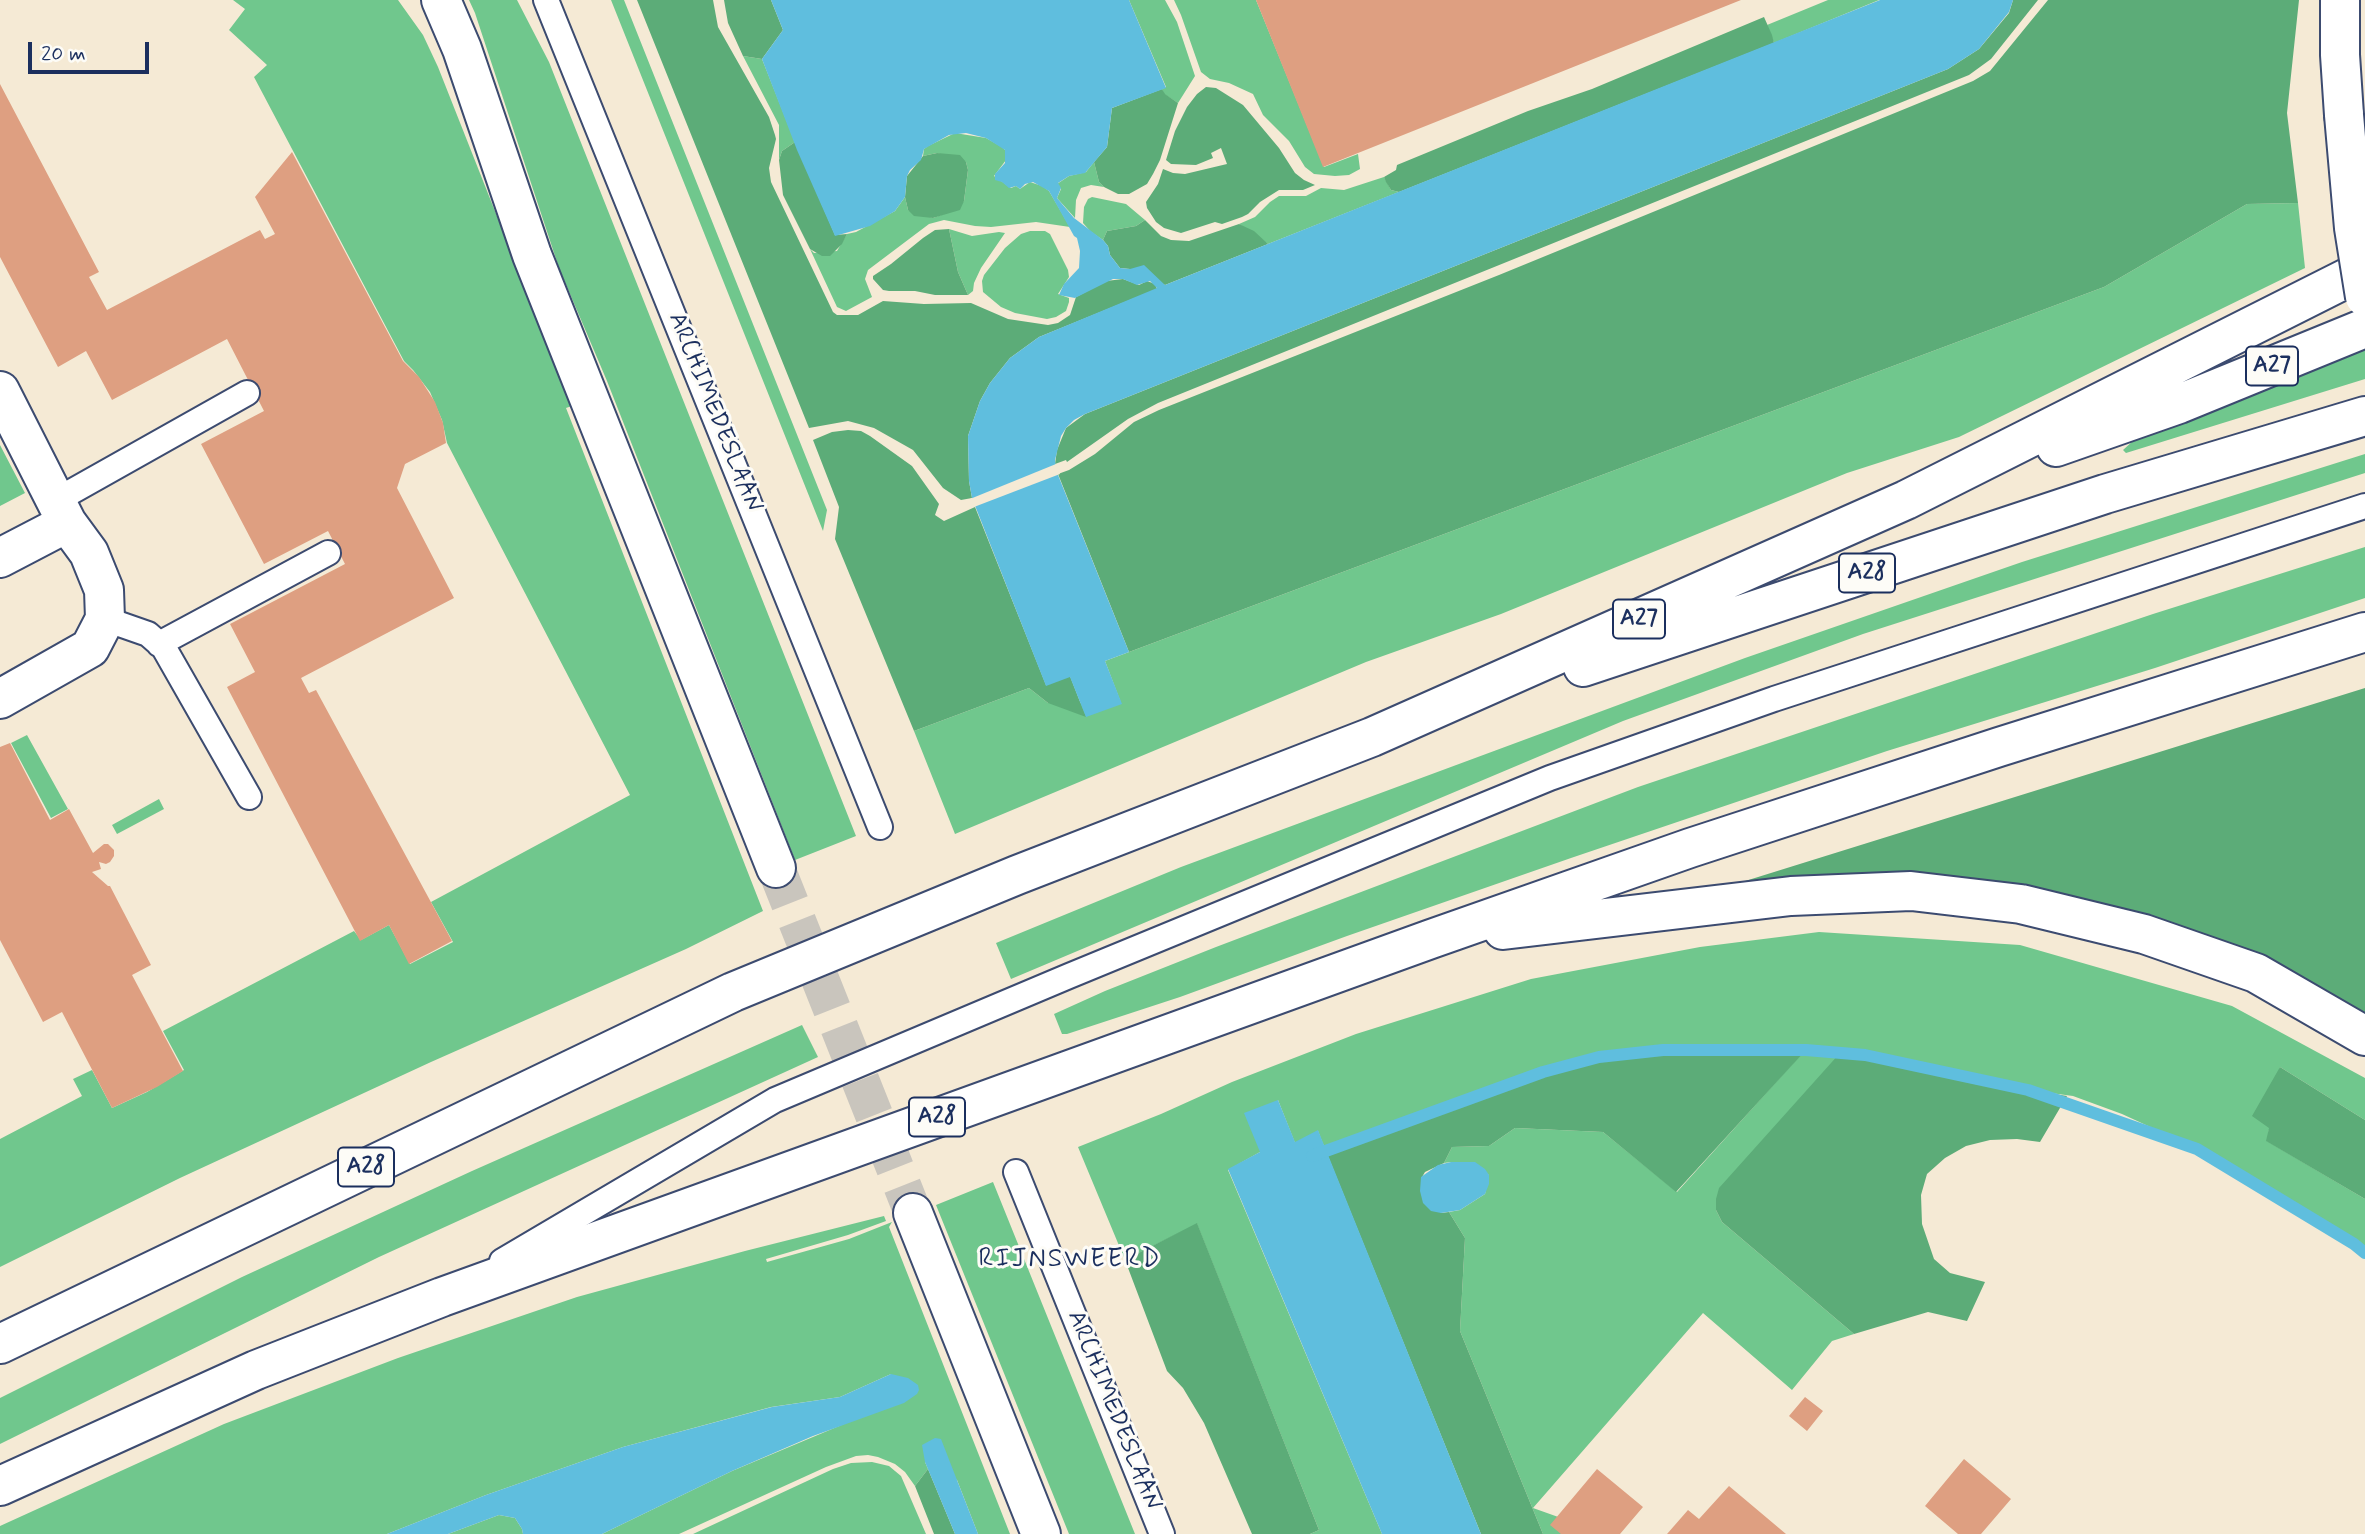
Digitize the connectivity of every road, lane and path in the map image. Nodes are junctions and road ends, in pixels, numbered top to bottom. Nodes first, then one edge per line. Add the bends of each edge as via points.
1 (418, 0) edge
2 (441, 0) edge
3 (546, 0) edge
4 (2340, 0) edge
5 (462, 48) junction
6 (2365, 269) edge
7 (2365, 297) edge
8 (2365, 328) edge
9 (0, 391) edge
10 (247, 393) dead end
11 (2365, 416) edge
12 (1906, 500) junction
13 (2365, 506) edge
14 (61, 512) junction
15 (328, 553) dead end
16 (0, 558) edge
17 (105, 619) junction
18 (2365, 632) edge
19 (159, 644) junction
20 (0, 699) edge
21 (1372, 737) junction
22 (249, 797) dead end
23 (880, 827) dead end
24 (776, 868) tunnel mouth
25 (1431, 939) junction
26 (2365, 1036) edge
27 (1016, 1172) dead end
28 (913, 1213) tunnel mouth
29 (442, 1297) junction
30 (0, 1344) edge
31 (0, 1486) edge
32 (1041, 1534) edge
33 (1163, 1534) edge

1 - 5 main road
2 - 5 main road
3 - 23 lane, ARCHIMEDESLAAN
4 - 7 main road, bridge via 2344,115
5 - 24 main road via 532,255
6 - 12 main road, A27
8 - 12 main road, A27 via 2179,404
9 - 14 main road
10 - 14 lane
11 - 21 main road, A28 via 2105,494
12 - 21 main road, A27
13 - 29 lane, A28 via 1774,698 1550,778 775,1100
14 - 16 main road
14 - 17 main road via 89,553 104,590
15 - 19 lane
17 - 19 lane via 148,634
17 - 20 main road via 90,648
18 - 25 main road, A28 via 1716,839
19 - 22 lane
21 - 30 main road, A28 via 733,992
25 - 26 main road, A28 via 1791,896 1911,891 2021,904 2144,934 2256,973
25 - 29 main road, A28
27 - 33 lane, ARCHIMEDESLAAN
28 - 32 main road
29 - 31 main road, A28 via 256,1370

